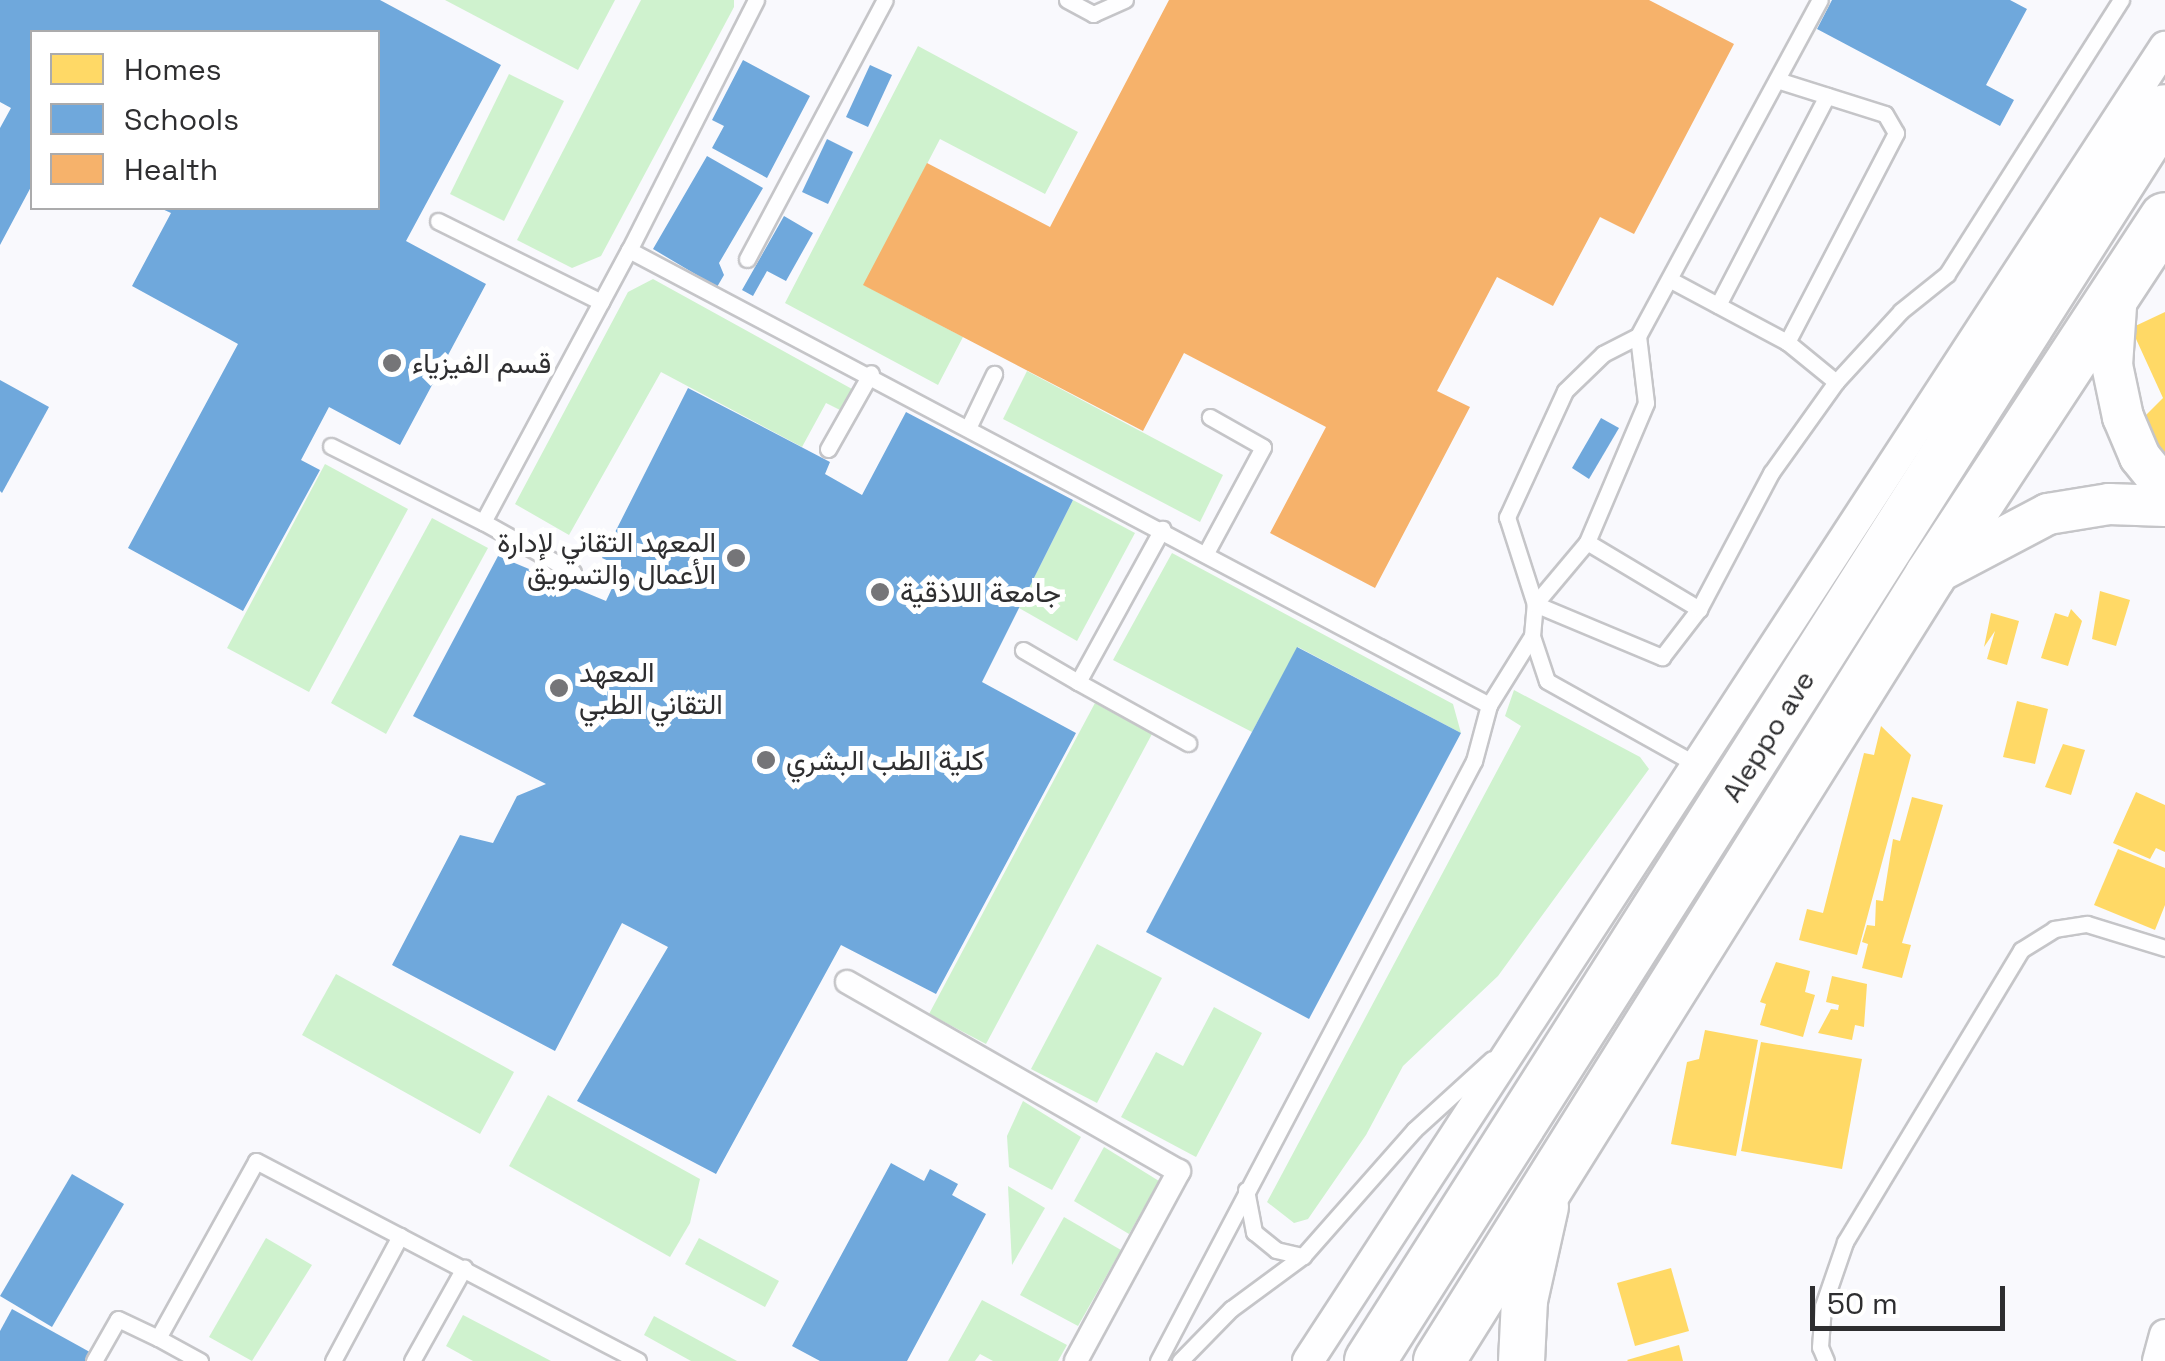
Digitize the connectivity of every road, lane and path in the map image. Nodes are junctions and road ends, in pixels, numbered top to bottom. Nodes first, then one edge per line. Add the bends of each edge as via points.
1 (756, 0) edge
2 (884, 0) edge
3 (1067, 0) edge
4 (1124, 0) edge
5 (1820, 0) edge
6 (2121, 0) edge
7 (2165, 47) edge
8 (1777, 80) junction
9 (1827, 96) junction
10 (2165, 110) edge
11 (2165, 218) edge
12 (438, 221) dead end
13 (629, 250) junction
14 (747, 258) dead end
15 (1671, 280) junction
16 (2117, 292) junction
17 (601, 302) junction
18 (1718, 305) junction
19 (1638, 336) junction
20 (1787, 342) junction
21 (870, 373) junction
22 (994, 374) dead end
23 (1836, 382) junction
24 (1210, 418) dead end
25 (969, 426) junction
26 (331, 446) dead end
27 (828, 449) dead end
28 (2165, 488) edge
29 (2165, 506) edge
30 (482, 522) junction
31 (1162, 530) junction
32 (1587, 542) junction
33 (1206, 553) junction
34 (573, 572) dead end
35 (1930, 576) junction
36 (1535, 604) junction
37 (1699, 609) junction
38 (1532, 636) junction
39 (1023, 650) dead end
40 (1078, 682) junction
41 (1488, 705) junction
42 (1188, 743) dead end
43 (1694, 763) junction
44 (2165, 948) edge
45 (847, 982) dead end
46 (1514, 1039) junction
47 (1551, 1188) junction
48 (1246, 1190) junction
49 (400, 1236) junction
50 (1302, 1256) junction
51 (464, 1268) junction
52 (2165, 1335) edge
53 (158, 1338) junction
54 (627, 1358) edge
55 (94, 1361) edge
56 (200, 1361) edge
57 (333, 1361) edge
58 (412, 1361) edge
59 (1076, 1361) edge
60 (1158, 1361) edge
61 (1180, 1361) edge
62 (1308, 1361) edge
63 (1370, 1361) edge
64 (1439, 1361) edge
65 (1521, 1361) edge
66 (1826, 1361) edge
67 (2158, 1361) edge

1 - 13 lane
2 - 14 lane
3 - 4 lane via 1093,14
5 - 8 lane
6 - 23 lane via 1947,274 1901,311
7 - 43 street
8 - 9 lane
8 - 15 lane
9 - 18 lane
9 - 20 lane via 1885,114 1896,134
10 - 63 main road, Aleppo ave
11 - 16 main road, Aleppo ave
12 - 17 lane
13 - 17 lane
13 - 21 lane
15 - 18 lane
15 - 19 lane
16 - 28 street via 2112,365 2123,418 2140,457
16 - 35 main road, Aleppo ave
17 - 30 lane
18 - 20 lane
19 - 32 lane via 1646,404
19 - 36 lane via 1603,354 1565,391 1508,506
20 - 23 lane
21 - 25 lane
21 - 27 lane
22 - 25 lane
23 - 37 lane via 1771,473
24 - 33 lane via 1263,447
25 - 31 lane
26 - 30 lane
29 - 35 street via 2109,504 2048,514
30 - 34 lane
31 - 33 lane
31 - 40 lane
32 - 36 lane
32 - 37 lane
33 - 41 lane
35 - 47 main road, Aleppo ave
36 - 37 lane via 1662,657
36 - 38 lane
38 - 41 lane
38 - 43 lane via 1547,682
39 - 40 lane
40 - 42 lane
41 - 48 lane via 1474,761
43 - 46 street
44 - 66 lane via 2087,924 2054,929 2021,950 1845,1242 1823,1306 1820,1347
45 - 59 street via 1179,1170
46 - 50 lane via 1414,1130
46 - 62 street
47 - 64 main road, Aleppo ave
47 - 65 main road via 1530,1262
48 - 50 lane via 1254,1232 1276,1250
48 - 60 lane
49 - 51 lane
49 - 53 lane via 256,1160
49 - 57 lane
50 - 61 lane via 1231,1309
51 - 54 lane
51 - 58 lane
52 - 67 street
53 - 55 lane via 118,1319
53 - 56 lane

